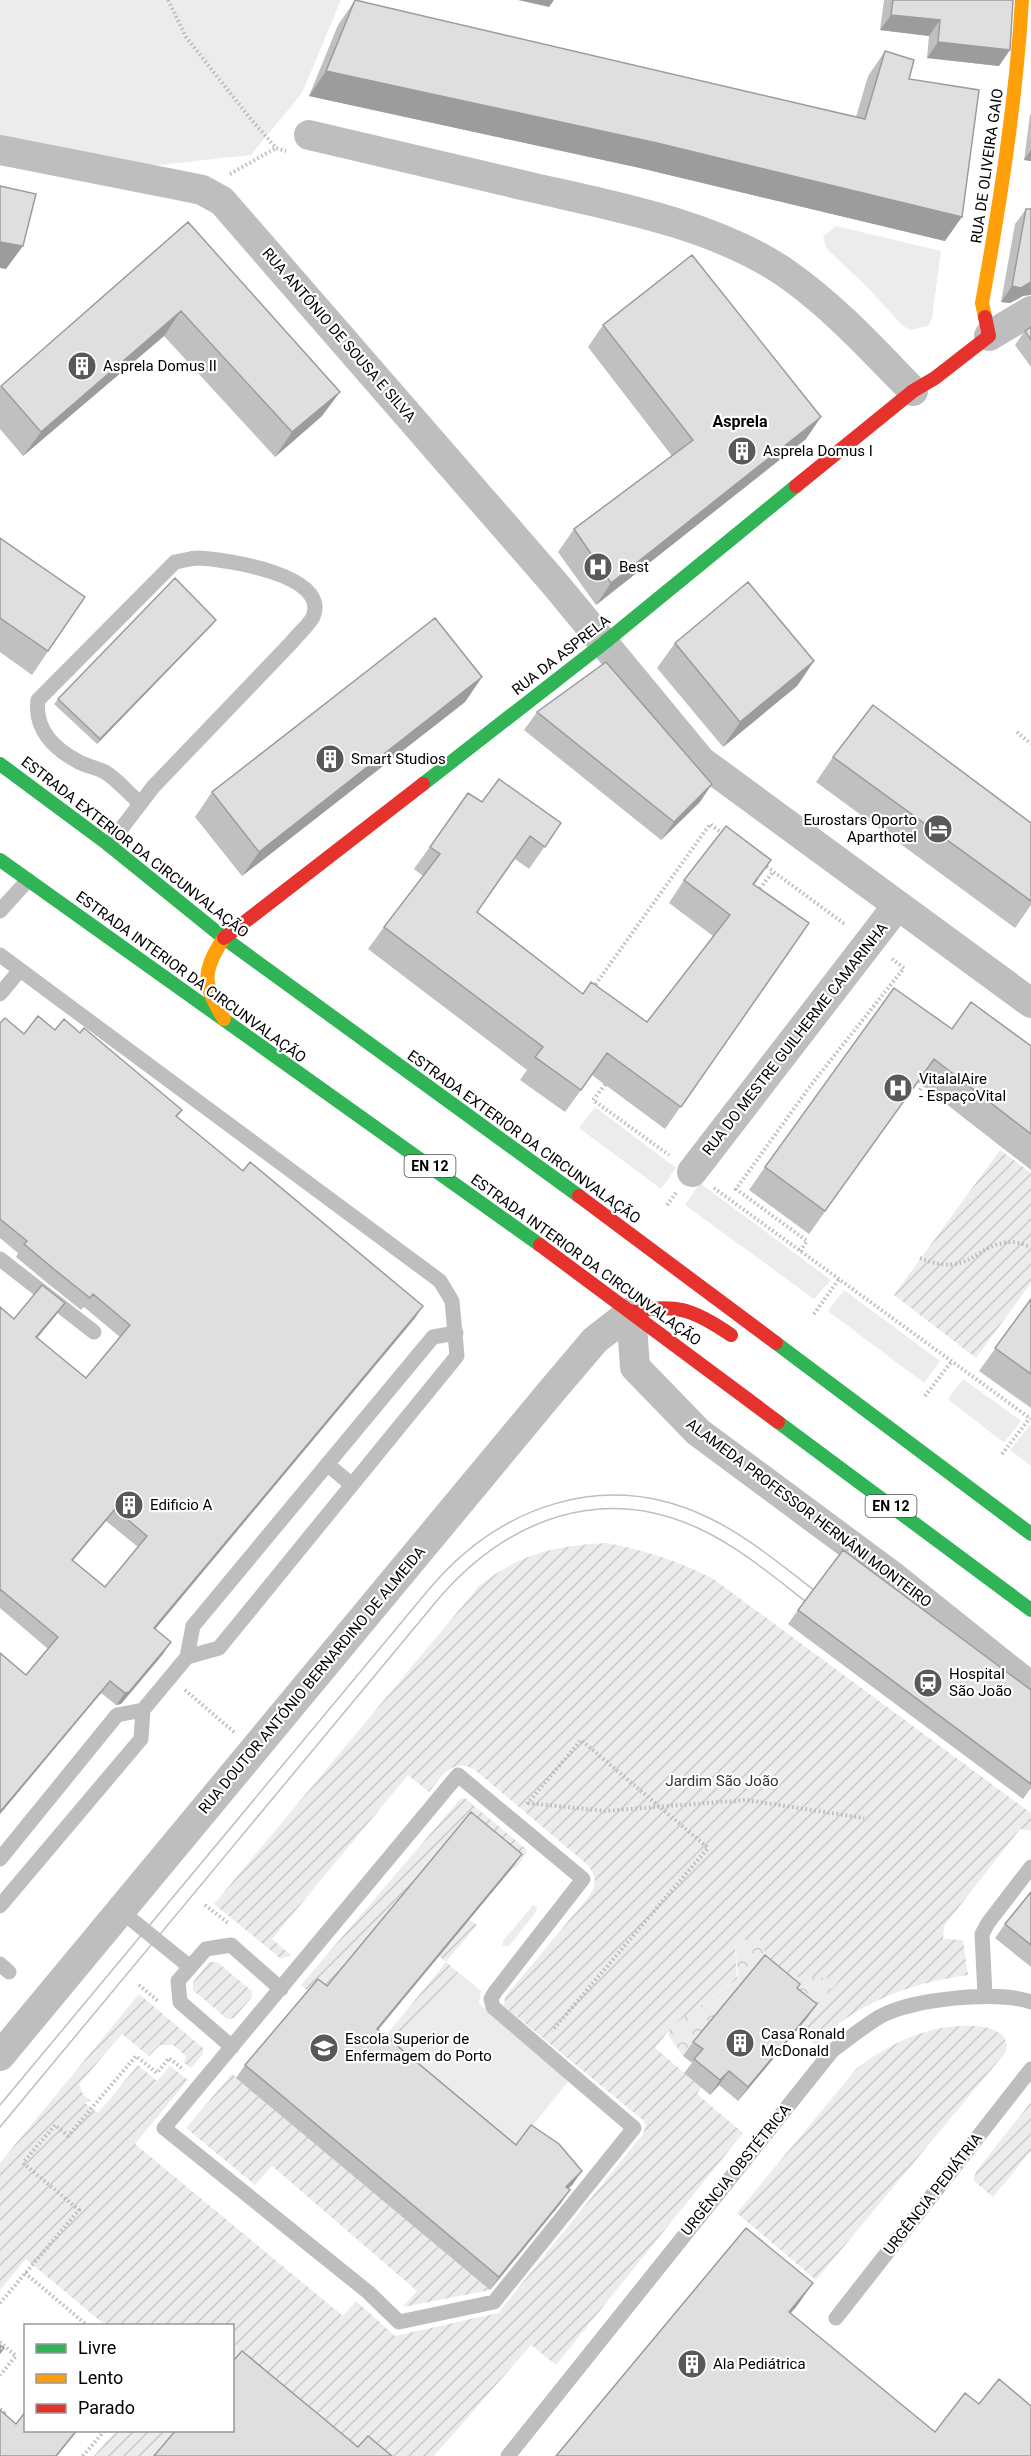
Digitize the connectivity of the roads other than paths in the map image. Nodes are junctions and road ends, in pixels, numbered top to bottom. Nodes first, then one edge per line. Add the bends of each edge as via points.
1 (1022, 0) edge
2 (309, 135) road end
3 (0, 150) edge
4 (1031, 311) edge
5 (989, 336) junction
6 (913, 391) junction
7 (604, 643) junction
8 (0, 764) edge
9 (141, 803) junction
10 (109, 845) junction
11 (0, 860) edge
12 (28, 880) junction
13 (897, 906) junction
14 (0, 911) edge
15 (207, 924) junction
16 (224, 939) junction
17 (199, 954) dead end
18 (0, 955) edge
19 (175, 964) dead end
20 (152, 968) junction
21 (20, 970) junction
22 (0, 994) edge
23 (1031, 1003) edge
24 (226, 1023) junction
25 (692, 1172) road end
26 (0, 1258) edge
27 (631, 1312) junction
28 (94, 1332) dead end
29 (456, 1333) junction
30 (740, 1342) dead end
31 (851, 1416) dead end
32 (883, 1424) junction
33 (327, 1464) junction
34 (352, 1485) junction
35 (1031, 1534) edge
36 (1031, 1610) edge
37 (186, 1658) junction
38 (1031, 1688) edge
39 (143, 1710) junction
40 (0, 1859) edge
41 (1031, 1867) edge
42 (0, 1906) edge
43 (121, 1911) junction
44 (190, 1967) junction
45 (281, 1989) junction
46 (985, 1995) junction
47 (1031, 2002) edge
48 (232, 2048) junction
49 (0, 2056) edge
50 (1031, 2069) edge
51 (836, 2318) dead end
52 (508, 2456) edge

1 - 5 main road, RUA DE OLIVEIRA GAIO via 1019,55 999,208 982,303
2 - 6 street via 610,205 692,229 736,247 786,273 841,318
3 - 7 street, RUA ANTÓNIO DE SOUSA E SILVA via 202,190 222,201
4 - 5 street
5 - 6 main road, RUA DA ASPRELA
6 - 7 main road, RUA DA ASPRELA
7 - 13 street, RUA DO MESTRE GUILHERME CAMARINHA via 701,761
7 - 16 main road, RUA DA ASPRELA
8 - 10 main road, ESTRADA EXTERIOR DA CIRCUNVALAÇÃO
9 - 9 lane via 106,772 60,750 40,727 36,714 38,700 175,562 197,558 285,575 298,583 309,594 313,617
9 - 10 lane
10 - 15 main road, ESTRADA EXTERIOR DA CIRCUNVALAÇÃO
11 - 12 main road, ESTRADA INTERIOR DA CIRCUNVALAÇÃO / EN 12
12 - 14 lane
12 - 20 main road, ESTRADA INTERIOR DA CIRCUNVALAÇÃO / EN 12
13 - 23 street, RUA DO MESTRE GUILHERME CAMARINHA
13 - 25 street, RUA DO MESTRE GUILHERME CAMARINHA
15 - 16 main road, ESTRADA EXTERIOR DA CIRCUNVALAÇÃO
15 - 17 main road via 208,942
16 - 24 main road, RUA DA ASPRELA via 204,973 207,991
16 - 32 main road, ESTRADA EXTERIOR DA CIRCUNVALAÇÃO via 598,1209
18 - 21 lane
19 - 20 main road
20 - 24 main road, ESTRADA INTERIOR DA CIRCUNVALAÇÃO / EN 12
21 - 22 lane
21 - 29 lane via 440,1281 452,1301
24 - 27 main road, ESTRADA INTERIOR DA CIRCUNVALAÇÃO / EN 12
26 - 28 lane
27 - 30 main road via 678,1306 701,1314
27 - 36 main road, ESTRADA INTERIOR DA CIRCUNVALAÇÃO / EN 12
27 - 38 street, ALAMEDA PROFESSOR HERNÂNI MONTEIRO via 635,1367 698,1432 891,1575
27 - 43 street, RUA DOUTOR ANTÓNIO BERNARDINO DE ALMEIDA via 595,1340
29 - 33 lane via 432,1337
29 - 34 lane via 457,1356
31 - 32 main road
32 - 35 main road, ESTRADA EXTERIOR DA CIRCUNVALAÇÃO
33 - 34 lane
33 - 37 lane via 193,1626
34 - 37 lane via 219,1648
37 - 39 lane
39 - 40 lane via 117,1715
39 - 42 lane via 141,1739
41 - 46 lane via 982,1934
43 - 44 lane
43 - 49 street, RUA DOUTOR ANTÓNIO BERNARDINO DE ALMEIDA
44 - 45 lane via 206,1949 231,1945
44 - 48 lane via 178,1981 180,2002
45 - 48 lane
45 - 48 lane via 458,1775 583,1879 508,1974 491,1999 493,2007 634,2128 494,2302 399,2322 368,2292 164,2128
46 - 47 lane, URGÊNCIA OBSTÉTRICA
46 - 52 lane, URGÊNCIA OBSTÉTRICA via 883,2015 832,2051
50 - 51 lane, URGÊNCIA PEDIÁTRIA

